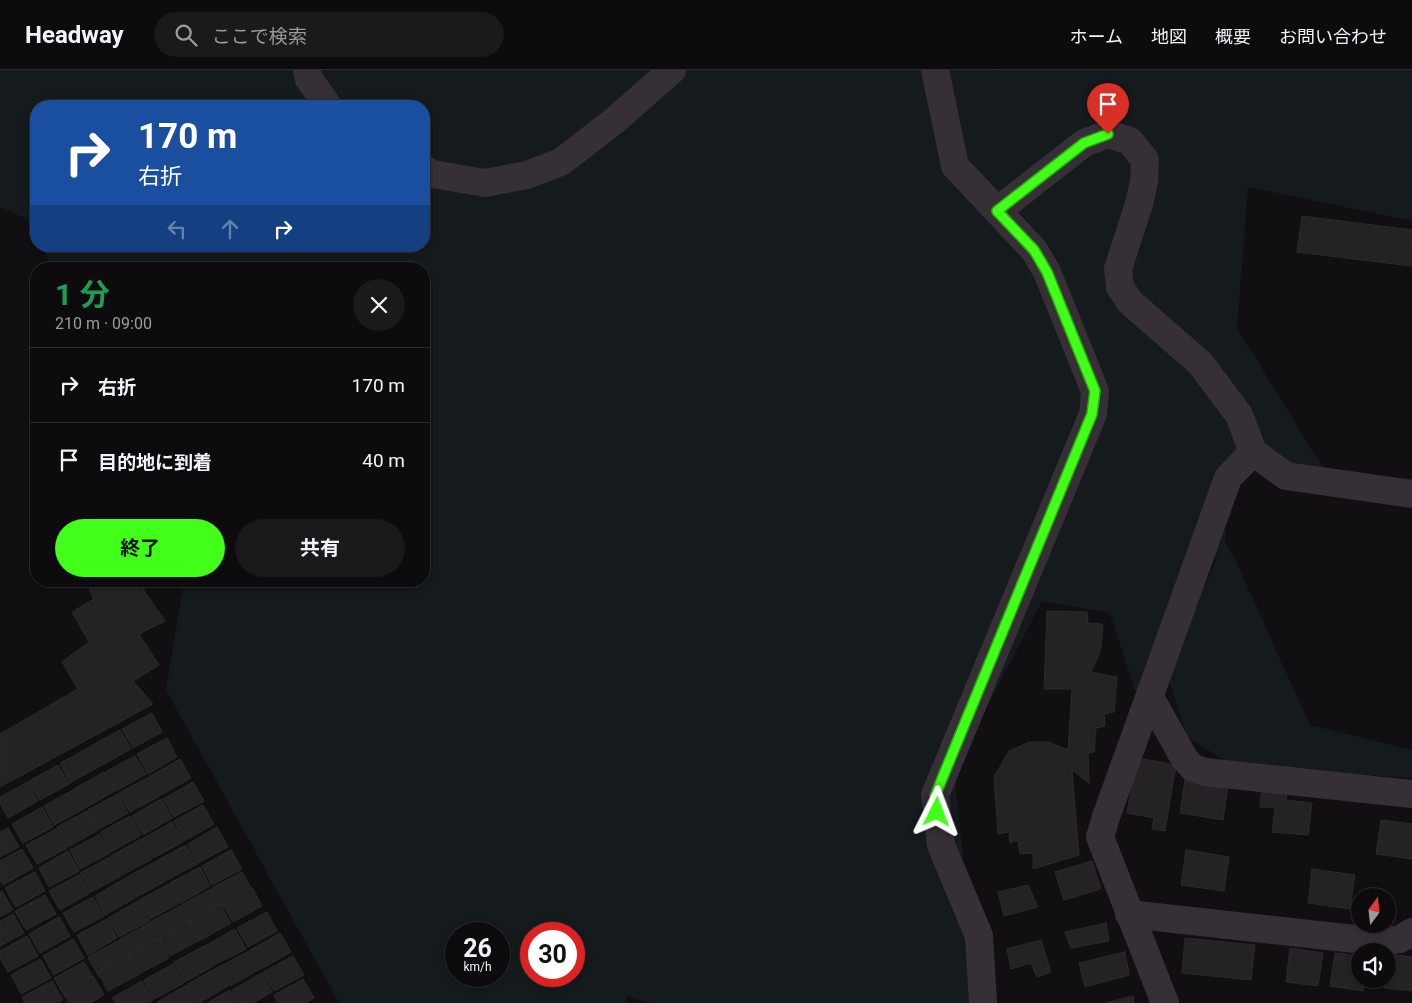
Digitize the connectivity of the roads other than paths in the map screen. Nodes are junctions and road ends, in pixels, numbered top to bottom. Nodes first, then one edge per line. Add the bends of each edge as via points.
1 (307, 70) edge
2 (672, 70) edge
3 (935, 70) edge
4 (324, 100) edge
5 (430, 172) edge
6 (997, 211) junction
7 (1253, 452) junction
8 (1412, 494) edge
9 (1150, 697) junction
10 (1412, 794) edge
11 (1129, 914) junction
12 (1412, 932) edge
13 (983, 1003) edge
14 (1165, 1003) edge

1 - 4 street via 309,79
2 - 5 street via 561,162 527,175 485,183
3 - 6 street via 955,166
6 - 7 street via 1084,143 1108,134 1130,141 1145,160 1144,182 1118,269 1120,287 1130,302 1200,363 1239,415
6 - 13 street via 1034,250 1047,272 1095,391 1092,414 935,796 941,845 979,936
7 - 8 street via 1286,476
7 - 9 street via 1228,478
9 - 10 street via 1184,758 1194,768 1205,772
9 - 11 street via 1100,837
11 - 12 street via 1382,942 1400,939
11 - 14 street

